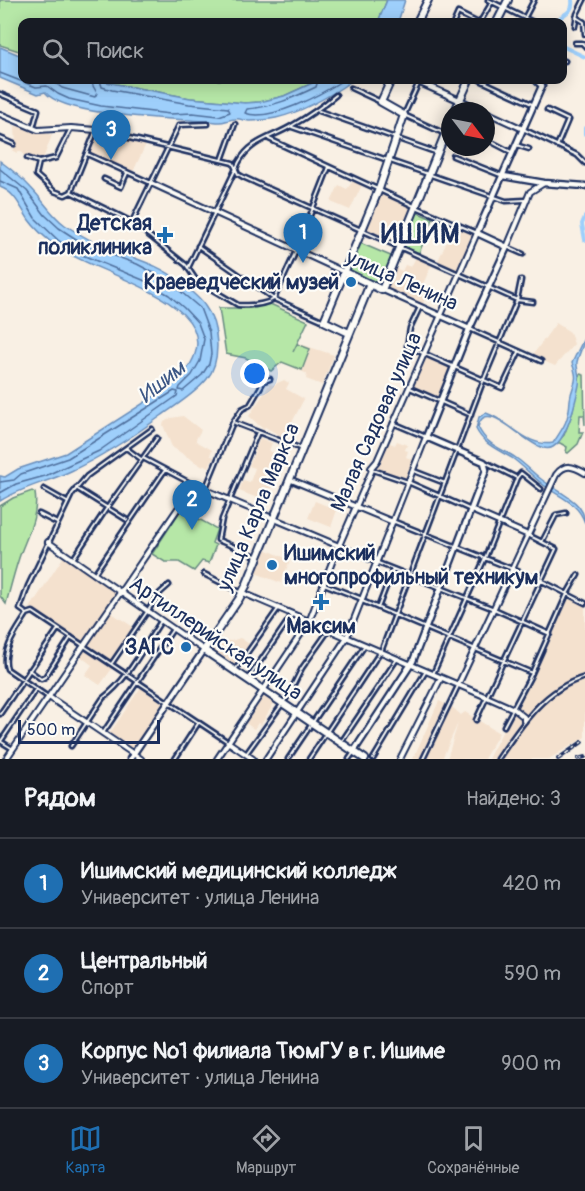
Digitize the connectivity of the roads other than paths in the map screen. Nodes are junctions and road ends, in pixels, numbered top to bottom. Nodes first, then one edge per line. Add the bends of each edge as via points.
1 (428, 0) edge
2 (507, 0) edge
3 (534, 0) edge
4 (584, 0) edge
5 (490, 1) edge
6 (504, 8) junction
7 (525, 17) joint
8 (576, 17) junction
9 (419, 18) edge
10 (456, 18) edge
11 (468, 18) edge
12 (482, 18) edge
13 (499, 18) edge
14 (575, 26) dead end
15 (585, 34) edge
16 (583, 42) edge
17 (575, 44) dead end
18 (585, 46) edge
19 (389, 84) edge
20 (416, 84) edge
21 (424, 84) edge
22 (467, 84) edge
23 (489, 84) edge
24 (540, 84) edge
25 (351, 88) dead end
26 (0, 94) edge
27 (336, 95) dead end
28 (459, 100) junction
29 (381, 102) junction
30 (463, 102) edge
31 (534, 105) junction
32 (317, 110) junction
33 (547, 110) dead end
34 (0, 114) edge
35 (404, 115) junction
36 (495, 116) edge
37 (208, 124) dead end
38 (235, 124) dead end
39 (292, 127) junction
40 (31, 128) junction
41 (71, 128) junction
42 (523, 129) junction
43 (96, 130) junction
44 (441, 132) edge
45 (0, 138) edge
46 (268, 138) junction
47 (397, 138) junction
48 (14, 144) dead end
49 (495, 144) edge
50 (516, 145) junction
51 (557, 146) junction
52 (167, 148) junction
53 (441, 148) edge
54 (529, 149) dead end
55 (438, 153) junction
56 (513, 153) junction
57 (87, 154) junction
58 (453, 156) dead end
59 (27, 158) dead end
60 (222, 160) junction
61 (389, 161) junction
62 (39, 162) junction
63 (585, 163) edge
64 (329, 167) junction
65 (236, 169) junction
66 (127, 173) junction
67 (429, 175) junction
68 (503, 176) junction
69 (104, 179) dead end
70 (151, 183) junction
71 (544, 183) junction
72 (585, 186) edge
73 (379, 189) junction
74 (71, 192) junction
75 (494, 197) junction
76 (527, 200) junction
77 (416, 207) junction
78 (312, 208) junction
79 (215, 214) junction
80 (132, 222) junction
81 (362, 231) junction
82 (477, 233) junction
83 (198, 246) junction
84 (400, 247) junction
85 (507, 247) junction
86 (296, 251) junction
87 (523, 254) dead end
88 (188, 268) junction
89 (345, 272) junction
90 (459, 275) junction
91 (521, 280) dead end
92 (370, 284) junction
93 (488, 288) junction
94 (382, 290) junction
95 (274, 299) junction
96 (517, 300) junction
97 (532, 302) dead end
98 (420, 307) junction
99 (441, 316) junction
100 (324, 321) junction
101 (470, 329) junction
102 (349, 333) junction
103 (499, 342) junction
104 (519, 352) junction
105 (424, 354) junction
106 (540, 361) dead end
107 (454, 366) junction
108 (270, 379) dead end
109 (484, 379) junction
110 (410, 387) junction
111 (440, 401) junction
112 (471, 415) junction
113 (233, 422) junction
114 (393, 423) junction
115 (152, 429) dead end
116 (258, 432) junction
117 (426, 437) junction
118 (157, 438) dead end
119 (126, 448) junction
120 (302, 449) junction
121 (457, 451) junction
122 (142, 458) junction
123 (484, 462) junction
124 (165, 470) junction
125 (372, 470) junction
126 (412, 471) junction
127 (585, 473) edge
128 (517, 478) junction
129 (289, 479) junction
130 (408, 482) junction
131 (445, 483) junction
132 (194, 485) junction
133 (76, 488) junction
134 (44, 489) dead end
135 (541, 489) dead end
136 (205, 490) junction
137 (440, 496) junction
138 (230, 501) junction
139 (67, 502) junction
140 (357, 506) junction
141 (107, 508) junction
142 (471, 510) junction
143 (566, 513) dead end
144 (39, 514) dead end
145 (274, 519) junction
146 (128, 521) junction
147 (393, 522) junction
148 (499, 522) junction
149 (57, 523) junction
150 (426, 534) junction
151 (528, 535) junction
152 (48, 542) junction
153 (542, 542) junction
154 (339, 546) junction
155 (458, 547) junction
156 (258, 557) junction
157 (485, 558) junction
158 (73, 560) junction
159 (377, 562) junction
160 (512, 568) junction
161 (393, 569) junction
162 (94, 574) junction
163 (204, 574) dead end
164 (578, 575) dead end
165 (410, 576) junction
166 (540, 579) junction
167 (324, 584) junction
168 (169, 585) dead end
169 (442, 589) junction
170 (120, 593) junction
171 (243, 593) junction
172 (567, 594) junction
173 (466, 599) junction
174 (362, 600) junction
175 (585, 603) edge
176 (378, 608) junction
177 (278, 609) junction
178 (494, 609) junction
179 (148, 612) junction
180 (27, 614) junction
181 (292, 615) junction
182 (396, 615) junction
183 (161, 621) junction
184 (522, 621) junction
185 (309, 622) junction
186 (426, 628) junction
187 (58, 629) junction
188 (173, 629) junction
189 (329, 630) junction
190 (550, 634) junction
191 (71, 637) junction
192 (347, 638) junction
193 (449, 638) junction
194 (365, 645) junction
195 (84, 646) junction
196 (475, 649) junction
197 (204, 650) junction
198 (381, 652) junction
199 (397, 659) junction
200 (504, 661) junction
201 (111, 663) junction
202 (411, 665) junction
203 (29, 670) junction
204 (234, 671) junction
205 (426, 671) junction
206 (127, 673) junction
207 (532, 673) junction
208 (433, 674) junction
209 (585, 677) edge
210 (441, 678) junction
211 (248, 679) junction
212 (22, 680) junction
213 (139, 681) junction
214 (458, 686) junction
215 (36, 689) junction
216 (264, 690) junction
217 (49, 697) junction
218 (487, 697) junction
219 (169, 702) junction
220 (281, 702) junction
221 (514, 709) junction
222 (297, 713) junction
223 (0, 714) edge
224 (525, 718) junction
225 (476, 720) dead end
226 (86, 722) junction
227 (198, 722) junction
228 (313, 723) junction
229 (504, 726) dead end
230 (103, 733) junction
231 (327, 733) junction
232 (0, 741) edge
233 (228, 742) junction
234 (341, 742) junction
235 (71, 746) dead end
236 (13, 749) junction
237 (354, 751) junction
238 (246, 754) junction
239 (131, 757) edge
240 (6, 759) edge
241 (141, 759) edge
242 (175, 759) edge
243 (217, 759) edge
244 (253, 759) edge
245 (266, 759) edge
246 (288, 759) edge
247 (309, 759) edge
248 (349, 759) edge
249 (365, 759) edge
250 (373, 759) edge
251 (400, 759) edge
252 (423, 759) edge
253 (498, 759) edge

1 - 9 main road
2 - 6 main road
3 - 7 street
4 - 8 street
5 - 6 street
5 - 12 street
6 - 7 street
6 - 13 main road
8 - 14 street
8 - 15 street via 584,22
10 - 11 street via 458,13
16 - 17 street
16 - 18 street
19 - 29 main road
20 - 35 street
21 - 28 main road
22 - 28 main road
23 - 31 street
24 - 31 main road, Малая Садовая улица
25 - 29 street
26 - 40 street via 38,110
27 - 32 street
28 - 30 street
29 - 35 main road
31 - 42 main road, Малая Садовая улица
32 - 39 street
32 - 47 street
33 - 51 street via 568,120
34 - 40 street
35 - 44 street
35 - 47 main road
36 - 42 street
37 - 52 street via 180,124
38 - 60 street
39 - 46 street
39 - 61 street
40 - 41 street
41 - 43 street
41 - 62 street via 56,158
42 - 50 main road, Малая Садовая улица
42 - 51 street
43 - 52 street
43 - 57 street
45 - 48 street
46 - 64 street
46 - 65 street via 246,150
47 - 55 street
47 - 61 main road
49 - 56 street
50 - 54 street
50 - 56 main road, Малая Садовая улица
51 - 63 street
52 - 60 street
52 - 70 street
53 - 55 main road
55 - 67 main road
56 - 68 main road, Малая Садовая улица
57 - 66 street, улица Ленина
57 - 74 street
58 - 68 street
59 - 62 street
60 - 65 street via 233,163
61 - 67 street
61 - 73 main road
62 - 74 street via 36,175 42,182 61,195
64 - 73 street
64 - 78 street
65 - 78 street via 243,177
65 - 79 street
66 - 69 street via 121,187
66 - 70 street, улица Ленина
67 - 75 street
67 - 77 main road
68 - 71 main road
68 - 75 main road, Малая Садовая улица
70 - 79 street, улица Ленина
70 - 80 street
71 - 72 main road
71 - 76 street via 530,192
73 - 77 street
73 - 81 main road
74 - 80 street
75 - 76 street
75 - 82 main road, Малая Садовая улица
76 - 85 street
77 - 82 street
77 - 84 main road
78 - 81 street
78 - 86 street
79 - 83 street
79 - 86 street, улица Ленина
80 - 88 street
81 - 84 street
81 - 89 main road
82 - 85 main road
82 - 90 street, Малая Садовая улица
83 - 88 street
83 - 95 street
84 - 90 street
84 - 94 main road
85 - 87 street
85 - 93 main road
86 - 89 street, улица Ленина
86 - 95 street
88 - 95 street via 196,280 238,305
89 - 92 main road, улица Ленина
89 - 100 main road
90 - 93 street
90 - 99 street, Малая Садовая улица
91 - 96 street
92 - 94 main road, улица Ленина
92 - 102 main road, улица Карла Маркса
93 - 96 street
93 - 101 main road
94 - 98 street, улица Ленина
95 - 100 street
96 - 97 street
96 - 103 street
98 - 99 street, улица Ленина
98 - 105 street via 407,346
99 - 101 street, улица Ленина
99 - 105 street, Малая Садовая улица
100 - 102 main road
101 - 103 street, улица Ленина
101 - 107 main road
102 - 120 main road, улица Карла Маркса
103 - 104 street, улица Ленина
103 - 109 street
104 - 106 street, улица Ленина
104 - 109 street via 502,388
105 - 107 street
105 - 110 street, Малая Садовая улица
107 - 109 street
107 - 111 main road
108 - 113 street via 264,381 250,405
109 - 112 street
110 - 111 street
110 - 114 street, Малая Садовая улица
111 - 112 street
111 - 117 main road
112 - 121 street
113 - 116 street
113 - 136 street
114 - 117 street
114 - 125 street, Малая Садовая улица
115 - 119 street
116 - 120 street
116 - 138 street
117 - 121 main road
117 - 126 street
118 - 122 street
119 - 122 street
119 - 133 street
120 - 129 main road, улица Карла Маркса
121 - 123 main road
121 - 131 street
122 - 124 street
122 - 141 street
123 - 128 street
123 - 142 main road via 486,470
124 - 132 street
124 - 146 street
125 - 130 street
125 - 140 street, Малая Садовая улица
126 - 130 street
126 - 131 street
127 - 151 street via 573,466 559,470
128 - 135 street via 521,473
128 - 148 street
129 - 140 street
129 - 145 main road, улица Карла Маркса
130 - 137 street
130 - 147 street
131 - 137 street
132 - 136 street
132 - 170 street
133 - 139 street
133 - 141 street
134 - 139 street
136 - 138 street
137 - 142 street
137 - 150 street
138 - 145 street
138 - 156 street via 218,540
139 - 149 street
140 - 147 street
140 - 154 street, Малая Садовая улица
141 - 146 street
141 - 158 street
142 - 148 street
142 - 155 main road
143 - 153 street via 556,515
144 - 149 street
145 - 154 street
145 - 156 main road, улица Карла Маркса
146 - 162 street
147 - 150 street
147 - 159 street
148 - 151 street
148 - 157 street
149 - 152 street
150 - 155 street
150 - 165 street
151 - 153 street
151 - 160 street
152 - 158 street, Артиллерийская улица
152 - 180 street via 20,609
153 - 166 street via 556,549
154 - 159 street
154 - 167 street, Малая Садовая улица
155 - 157 street
155 - 169 main road
156 - 171 main road, улица Карла Маркса
157 - 160 street
157 - 173 street
158 - 162 street, Артиллерийская улица
159 - 161 street
159 - 174 street
160 - 166 street
160 - 178 street
161 - 165 street
161 - 176 street
162 - 170 street, Артиллерийская улица
163 - 171 street
164 - 172 street
165 - 169 street
165 - 182 street
166 - 172 street
166 - 184 street
167 - 174 street
167 - 185 street, Малая Садовая улица
168 - 179 street
169 - 173 street
169 - 186 main road
170 - 179 street, Артиллерийская улица
170 - 195 street
171 - 177 street
171 - 197 main road, улица Карла Маркса
172 - 175 street
172 - 190 street
173 - 178 street
173 - 193 street
174 - 176 street
174 - 192 street
176 - 182 street
177 - 181 street
177 - 204 street
178 - 184 street
178 - 196 street
179 - 183 street, Артиллерийская улица
179 - 201 street
180 - 187 street via 32,611
180 - 212 street via 5,663
181 - 185 street
181 - 211 street
182 - 186 street
182 - 198 street
183 - 188 street, Артиллерийская улица
183 - 206 street
184 - 190 street
184 - 200 street
185 - 189 street
185 - 216 street, Малая Садовая улица
186 - 193 street
186 - 202 main road
187 - 191 street
187 - 203 street
188 - 197 street, Артиллерийская улица
188 - 213 street
189 - 192 street
189 - 220 street
190 - 207 street
191 - 195 street
191 - 203 street via 45,677 41,679
192 - 194 street
192 - 222 street
193 - 196 street
193 - 208 street
194 - 198 street
194 - 228 street
195 - 201 street
195 - 217 street
196 - 200 street
196 - 214 street
197 - 204 main road, Артиллерийская улица
197 - 219 main road, улица Карла Маркса
198 - 199 street
198 - 231 street
199 - 202 street
199 - 234 street
200 - 207 street
200 - 218 street
201 - 206 street
202 - 205 street
202 - 237 main road
203 - 212 street
204 - 211 main road, Артиллерийская улица
205 - 208 street
205 - 250 street
206 - 213 street
206 - 226 street
207 - 221 street
208 - 210 street
209 - 224 street via 556,690
210 - 214 street
210 - 251 street
211 - 216 main road, Артиллерийская улица
212 - 215 street
212 - 223 street
213 - 219 street
213 - 230 street
214 - 218 street
214 - 252 street
215 - 217 street
215 - 232 street
216 - 220 main road, Артиллерийская улица
216 - 233 street, Малая Садовая улица
217 - 226 street
217 - 236 street
218 - 221 street
218 - 225 street
219 - 227 street
219 - 239 main road, улица Карла Маркса
220 - 222 main road, Артиллерийская улица
220 - 238 street
221 - 224 street
221 - 229 street
222 - 228 main road, Артиллерийская улица
222 - 245 street
224 - 253 street
226 - 230 street
226 - 235 street
227 - 233 street
227 - 242 street
228 - 231 main road, Артиллерийская улица
228 - 246 street
230 - 239 street
231 - 234 main road, Артиллерийская улица
231 - 247 street
232 - 236 street
233 - 238 street
233 - 243 street, Малая Садовая улица
234 - 237 main road, Артиллерийская улица
236 - 240 street
237 - 248 street
237 - 249 main road, Артиллерийская улица
238 - 244 street
239 - 241 street

